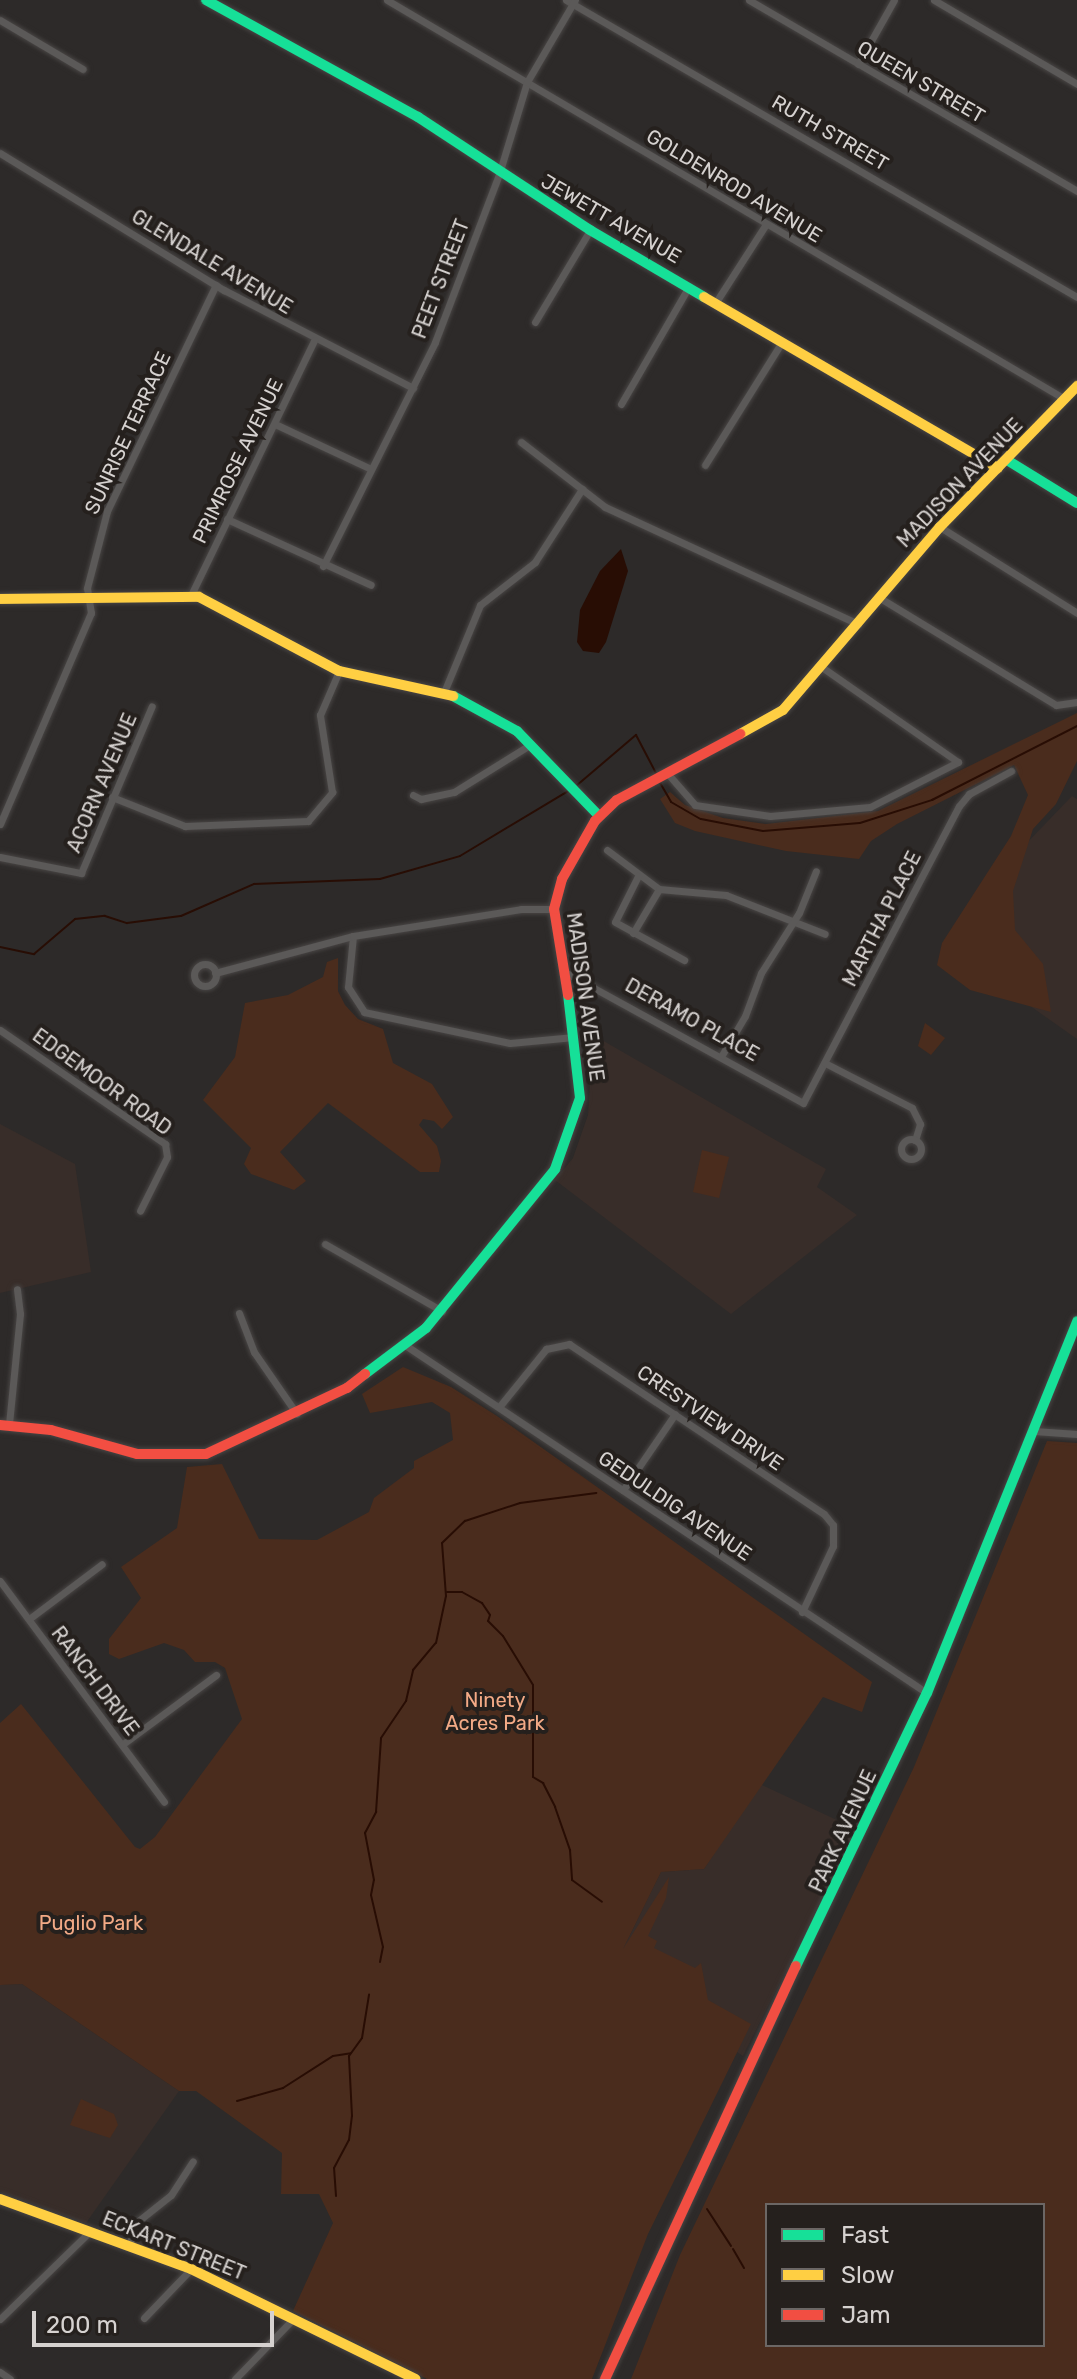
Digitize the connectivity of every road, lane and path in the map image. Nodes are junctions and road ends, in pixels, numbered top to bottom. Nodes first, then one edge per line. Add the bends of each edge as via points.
1 (206, 0) edge
2 (387, 0) edge
3 (749, 0) edge
4 (894, 0) edge
5 (934, 0) edge
6 (571, 1) edge
7 (0, 20) edge
8 (858, 64) junction
9 (83, 69) dead end
10 (527, 82) junction
11 (1077, 84) edge
12 (0, 153) edge
13 (499, 174) junction
14 (1077, 191) edge
15 (766, 224) junction
16 (590, 230) junction
17 (216, 285) junction
18 (689, 286) junction
19 (1077, 297) edge
20 (716, 302) junction
21 (535, 322) dead end
22 (314, 340) junction
23 (782, 342) junction
24 (413, 388) junction
25 (1073, 393) edge
26 (621, 404) dead end
27 (275, 424) junction
28 (521, 442) dead end
29 (1002, 464) junction
30 (705, 465) dead end
31 (369, 468) junction
32 (582, 489) junction
33 (1077, 503) edge
34 (227, 519) junction
35 (940, 527) junction
36 (323, 566) junction
37 (371, 585) dead end
38 (191, 595) junction
39 (880, 598) junction
40 (0, 599) edge
41 (89, 601) junction
42 (1077, 613) edge
43 (858, 624) junction
44 (822, 667) junction
45 (339, 671) junction
46 (1077, 691) edge
47 (444, 692) junction
48 (1075, 702) edge
49 (152, 706) dead end
50 (531, 744) junction
51 (1011, 771) dead end
52 (666, 775) junction
53 (413, 795) dead end
54 (112, 797) junction
55 (599, 816) junction
56 (0, 824) edge
57 (607, 850) dead end
58 (0, 857) edge
59 (816, 871) dead end
60 (638, 876) junction
61 (659, 889) junction
62 (554, 909) junction
63 (793, 922) junction
64 (633, 933) junction
65 (825, 934) dead end
66 (353, 936) junction
67 (684, 960) dead end
68 (562, 970) junction
69 (215, 973) dead end
70 (0, 1030) edge
71 (574, 1037) junction
72 (722, 1055) junction
73 (825, 1063) junction
74 (803, 1103) joint
75 (915, 1140) dead end
76 (140, 1211) dead end
77 (325, 1244) dead end
78 (17, 1289) dead end
79 (442, 1311) junction
80 (239, 1313) dead end
81 (1077, 1321) edge
82 (405, 1345) junction
83 (499, 1407) junction
84 (297, 1414) junction
85 (675, 1414) junction
86 (5, 1424) edge
87 (1034, 1431) junction
88 (1077, 1434) edge
89 (623, 1490) junction
90 (102, 1564) dead end
91 (0, 1581) edge
92 (802, 1612) junction
93 (29, 1619) junction
94 (216, 1675) dead end
95 (927, 1693) junction
96 (123, 1744) junction
97 (164, 1802) dead end
98 (193, 2161) dead end
99 (0, 2199) edge
100 (89, 2232) junction
101 (129, 2246) junction
102 (191, 2269) junction
103 (144, 2318) dead end
104 (294, 2318) junction
105 (0, 2319) edge
106 (622, 2347) junction
107 (0, 2372) edge
108 (10, 2379) edge
109 (235, 2379) edge
110 (415, 2379) edge
111 (605, 2379) edge
112 (613, 2379) edge

1 - 13 main road, JEWETT AVENUE via 418,117
2 - 10 street, GOLDENROD AVENUE
3 - 8 street, QUEEN STREET
4 - 8 street
5 - 11 street
6 - 10 street, PEET STREET
6 - 19 street, RUTH STREET
7 - 9 street
8 - 14 street, QUEEN STREET
10 - 13 street, PEET STREET
10 - 15 street, GOLDENROD AVENUE
12 - 17 street, GLENDALE AVENUE
13 - 16 main road, JEWETT AVENUE
13 - 24 street, PEET STREET
15 - 20 street
15 - 25 street, GOLDENROD AVENUE
16 - 18 main road, JEWETT AVENUE
16 - 21 street
17 - 22 street, GLENDALE AVENUE
17 - 41 street, SUNRISE TERRACE via 107,511 87,588
18 - 20 main road, JEWETT AVENUE
18 - 26 street
20 - 23 main road, JEWETT AVENUE
22 - 24 street, GLENDALE AVENUE
22 - 27 street, PRIMROSE AVENUE
23 - 29 main road, JEWETT AVENUE
23 - 30 street
24 - 31 street, PEET STREET
25 - 29 main road, MADISON AVENUE
27 - 31 street
27 - 34 street, PRIMROSE AVENUE
28 - 32 street
29 - 33 main road, JEWETT AVENUE
29 - 35 main road, MADISON AVENUE
31 - 36 street, PEET STREET
32 - 43 street via 605,507
32 - 47 street via 535,562 480,605
34 - 36 street
34 - 38 street, PRIMROSE AVENUE
35 - 39 main road, MADISON AVENUE
35 - 42 street
36 - 37 street
38 - 41 main road
38 - 45 main road
39 - 43 main road, MADISON AVENUE
39 - 48 street via 1056,705
40 - 41 main road
41 - 56 street, SUNRISE TERRACE via 91,613
43 - 44 main road, MADISON AVENUE
44 - 52 main road, MADISON AVENUE via 761,726
44 - 52 street via 958,762 870,807 770,816 695,805
45 - 47 main road
45 - 54 street via 320,715 332,792 308,821 185,826
46 - 48 street
47 - 50 main road via 495,716
49 - 54 street, ACORN AVENUE
50 - 53 street via 454,792 421,799
50 - 55 main road
51 - 73 street, MARTHA PLACE via 969,794 959,806
52 - 55 main road, MADISON AVENUE
54 - 58 street, ACORN AVENUE via 81,873
55 - 62 main road, MADISON AVENUE via 562,879
57 - 60 street
59 - 63 street
60 - 61 street
60 - 64 street via 614,916
61 - 63 street via 726,895
61 - 64 street
62 - 66 street via 521,909
62 - 68 main road, MADISON AVENUE
63 - 65 street
63 - 72 street
64 - 67 street
66 - 69 street
66 - 71 street via 348,987 364,1012 510,1043
68 - 71 main road, MADISON AVENUE
68 - 72 street, DERAMO PLACE
70 - 76 street, EDGEMOOR ROAD via 165,1144 167,1157
71 - 79 main road, MADISON AVENUE via 580,1098 561,1158
72 - 74 street, DERAMO PLACE
73 - 74 street, MARTHA PLACE
73 - 75 street via 912,1108 920,1124
77 - 79 street
78 - 86 street via 20,1314
79 - 82 main road, MADISON AVENUE
80 - 84 street via 254,1352
81 - 87 main road, PARK AVENUE
82 - 83 street, GEDULDIG AVENUE
82 - 84 main road, MADISON AVENUE via 347,1388
83 - 85 street, CRESTVIEW DRIVE via 539,1356 563,1342
83 - 89 street, GEDULDIG AVENUE
84 - 86 main road, MADISON AVENUE via 224,1449 167,1457 122,1452
85 - 89 street
85 - 92 street, CRESTVIEW DRIVE via 833,1525 833,1546
87 - 88 street
87 - 95 main road, PARK AVENUE
89 - 92 street, GEDULDIG AVENUE
90 - 93 street
91 - 93 street, RANCH DRIVE
92 - 95 street, GEDULDIG AVENUE
93 - 96 street, RANCH DRIVE
94 - 96 street
95 - 106 main road, PARK AVENUE via 695,2176
96 - 97 street, RANCH DRIVE
98 - 101 street via 171,2195 137,2222
99 - 100 main road, ECKART STREET
100 - 101 main road, ECKART STREET
100 - 105 street
101 - 102 main road, ECKART STREET
102 - 103 street
102 - 104 main road, ECKART STREET
104 - 109 street
104 - 110 main road, ECKART STREET
106 - 111 main road, PARK AVENUE
106 - 112 main road, PARK AVENUE
107 - 108 street

